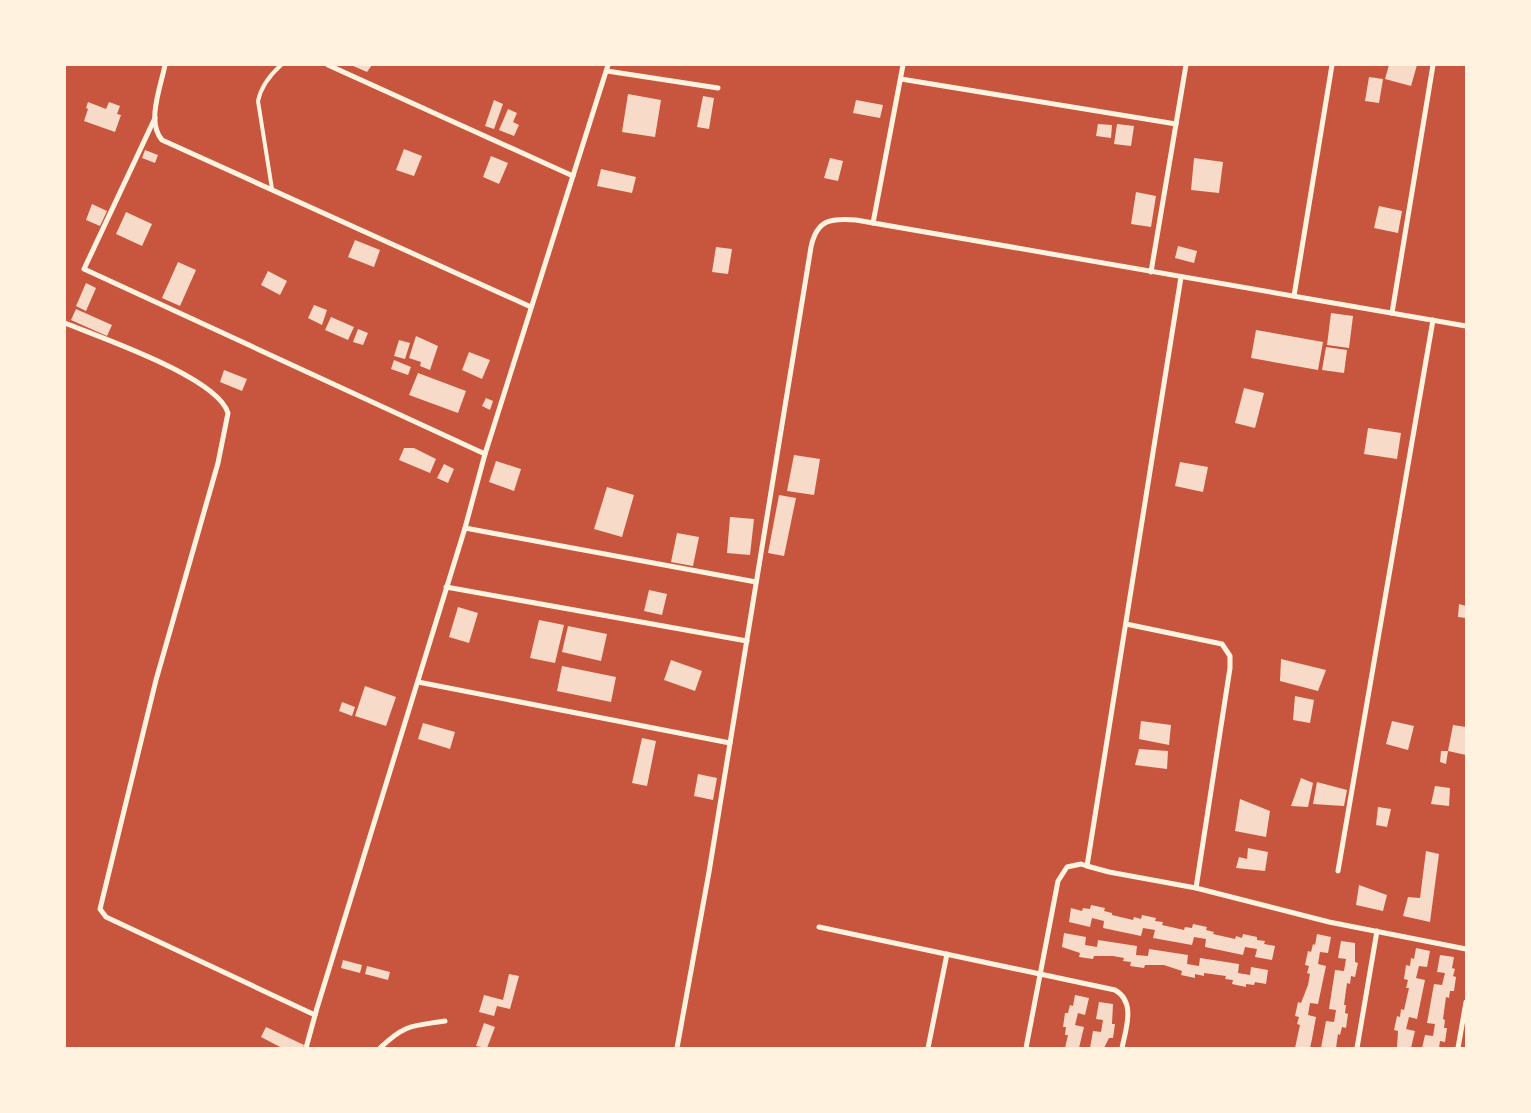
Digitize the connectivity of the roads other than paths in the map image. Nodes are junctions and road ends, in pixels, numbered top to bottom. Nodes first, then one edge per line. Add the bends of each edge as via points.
1 (165, 65) edge
2 (282, 65) edge
3 (328, 65) edge
4 (608, 65) edge
5 (1186, 65) edge
6 (1332, 65) edge
7 (1433, 65) edge
8 (901, 66) edge
9 (606, 71) junction
10 (900, 79) junction
11 (718, 88) dead end
12 (155, 118) junction
13 (1176, 124) junction
14 (573, 176) junction
15 (272, 189) junction
16 (873, 223) junction
17 (1151, 272) junction
18 (1181, 277) junction
19 (1294, 296) junction
20 (531, 307) junction
21 (1392, 313) junction
22 (1433, 320) junction
23 (65, 323) edge
24 (1466, 326) edge
25 (485, 454) junction
26 (465, 528) junction
27 (756, 582) junction
28 (446, 587) junction
29 (1126, 624) junction
30 (747, 641) junction
31 (418, 682) junction
32 (730, 744) junction
33 (1087, 866) junction
34 (1338, 871) dead end
35 (1196, 888) junction
36 (819, 926) dead end
37 (1377, 931) junction
38 (1466, 949) edge
39 (947, 954) junction
40 (1040, 974) junction
41 (1466, 1002) edge
42 (315, 1015) junction
43 (445, 1021) dead end
44 (306, 1048) edge
45 (380, 1048) edge
46 (677, 1048) edge
47 (928, 1048) edge
48 (1026, 1048) edge
49 (1122, 1048) edge
50 (1357, 1048) edge
51 (1460, 1048) edge

1 - 12 street
2 - 15 lane via 266,81 258,101
3 - 14 street
4 - 9 street
5 - 13 street
6 - 19 street
7 - 21 street
8 - 10 street
9 - 11 street
9 - 14 street
10 - 13 street
10 - 16 street
12 - 15 street via 156,130 162,140
12 - 25 street via 84,269
13 - 17 street
14 - 20 street
15 - 20 street
16 - 17 street
16 - 27 street via 838,219 826,221 813,236
17 - 18 street
18 - 19 street
18 - 29 street
19 - 21 street
20 - 25 street
21 - 22 street
22 - 24 street
22 - 34 street
23 - 42 street via 182,373 226,405 228,413 218,463 156,680 100,909 106,917
25 - 26 street
26 - 27 street
26 - 28 street
27 - 30 street
28 - 30 street
28 - 31 street
29 - 33 street
29 - 35 street via 1222,644 1230,656
30 - 32 street
31 - 32 street
31 - 42 street
32 - 46 street
33 - 35 street
33 - 40 street via 1067,867 1058,881
35 - 37 street
36 - 39 street
37 - 38 street
37 - 50 street
39 - 40 street
39 - 47 street
40 - 48 street
40 - 49 street via 1102,986 1121,994 1129,1009
41 - 51 street
42 - 44 street
43 - 45 street via 408,1026 395,1032

